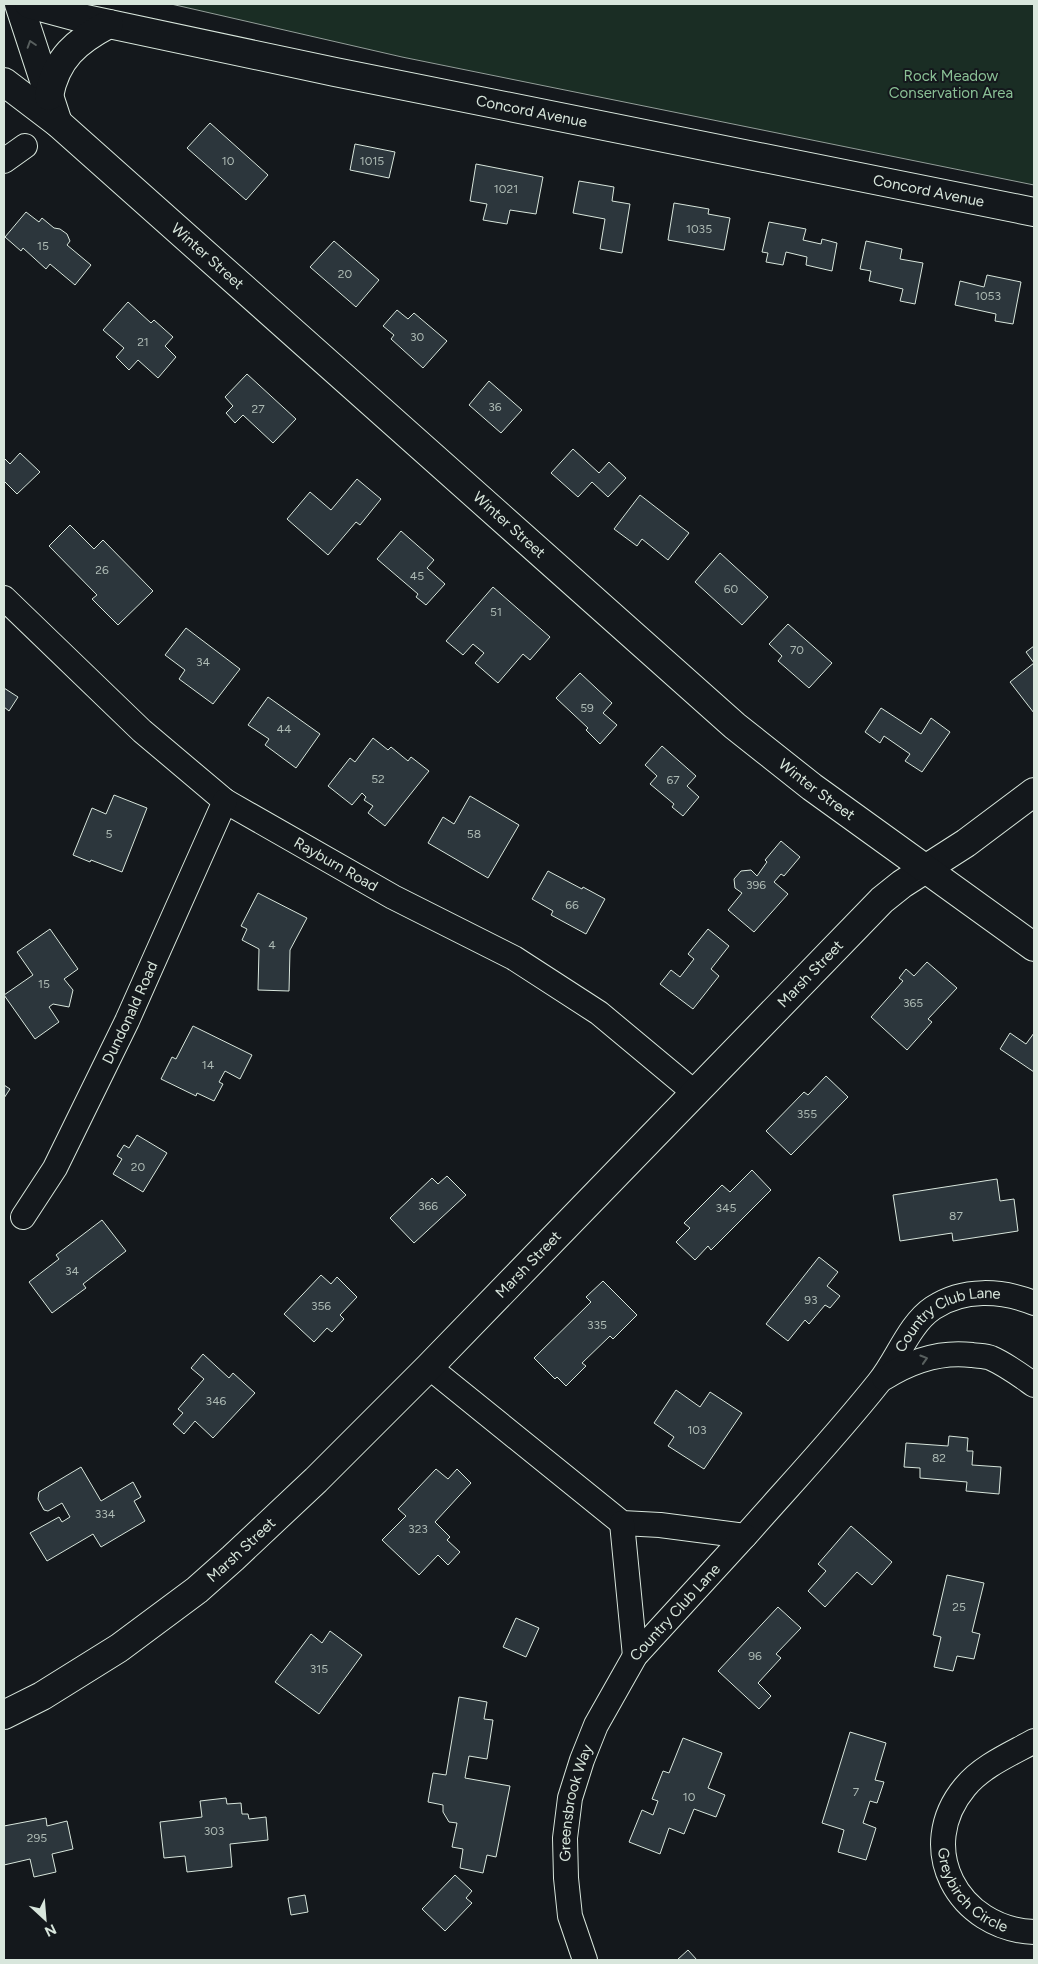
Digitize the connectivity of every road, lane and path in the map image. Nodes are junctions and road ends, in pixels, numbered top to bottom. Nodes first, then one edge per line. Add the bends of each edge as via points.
1 (18, 4) edge
2 (29, 4) edge
3 (109, 24) junction
4 (4, 82) edge
5 (49, 96) junction
6 (58, 123) junction
7 (25, 146) dead end
8 (4, 161) edge
9 (1034, 212) edge
10 (4, 598) edge
11 (1034, 792) edge
12 (225, 800) junction
13 (924, 869) junction
14 (1034, 947) edge
15 (695, 1093) junction
16 (23, 1217) dead end
17 (1034, 1303) edge
18 (429, 1367) junction
19 (880, 1380) junction
20 (1034, 1385) edge
21 (622, 1523) junction
22 (745, 1536) junction
23 (635, 1656) junction
24 (4, 1715) edge
25 (1034, 1741) edge
26 (1034, 1932) edge
27 (584, 1960) edge

5 -> 1 main road
2 - 3 main road, Concord Avenue
3 - 5 main road via 78,44 64,58 53,76
3 - 9 main road, Concord Avenue
4 - 6 main road, Winter Street
5 - 6 main road
6 - 13 main road, Winter Street via 736,726 812,787
7 - 8 street
10 - 12 street, Rayburn Road via 142,731
11 - 13 main road, Marsh Street via 966,843
12 - 15 street, Rayburn Road via 393,896 514,958 599,1013
12 - 16 street, Dundonald Road via 127,1021 55,1168
13 - 14 main road, Winter Street
13 - 15 main road, Marsh Street via 882,900
15 - 18 main road, Marsh Street
17 - 19 street, Country Club Lane via 992,1292 951,1299 920,1319
18 - 21 street
18 - 24 main road, Marsh Street via 310,1486 197,1590 87,1669
19 -> 20 street, Country Club Lane via 901,1367 926,1358 968,1354 989,1357
19 - 22 street, Country Club Lane
21 - 22 street, Country Club Lane
21 - 23 street, Country Club Lane
22 - 23 street, Country Club Lane
23 - 27 street, Greensbrook Way via 596,1725 570,1798 564,1838 566,1878 570,1916
25 - 26 street, Greybirch Circle via 987,1768 965,1787 950,1811 944,1840 944,1854 952,1882 968,1905 991,1922

